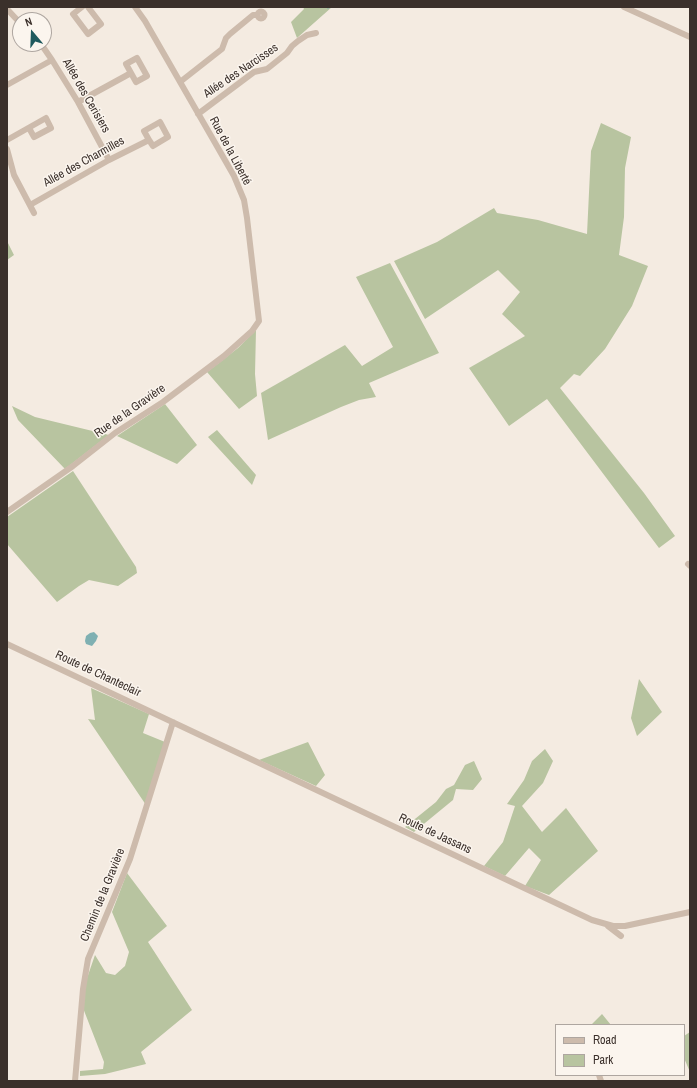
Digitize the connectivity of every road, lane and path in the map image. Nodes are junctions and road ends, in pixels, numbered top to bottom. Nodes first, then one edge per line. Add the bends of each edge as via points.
1 (82, 7) edge
2 (88, 7) edge
3 (135, 7) edge
4 (624, 7) edge
5 (257, 15) dead end
6 (316, 33) dead end
7 (690, 37) edge
8 (46, 52) edge
9 (52, 60) junction
10 (131, 73) dead end
11 (180, 82) junction
12 (7, 85) edge
13 (78, 102) junction
14 (198, 114) junction
15 (29, 128) dead end
16 (7, 140) edge
17 (149, 140) dead end
18 (7, 150) edge
19 (109, 160) junction
20 (30, 205) junction
21 (34, 213) dead end
22 (259, 321) joint
23 (7, 512) edge
24 (7, 644) edge
25 (176, 724) junction
26 (690, 912) edge
27 (605, 924) junction
28 (621, 936) dead end
29 (75, 1081) edge

1 - 2 street via 73,14 88,34 101,24
3 - 11 street, Rue de la Liberté
4 - 7 street
5 - 11 street via 253,15 230,34 222,48
6 - 14 street, Allée des Narcisses via 298,41 287,54 267,68 254,72
8 - 9 street, Allée des Cerisiers
9 - 12 street
9 - 13 street, Allée des Cerisiers
10 - 13 street
11 - 14 street, Rue de la Liberté
13 - 19 street, Allée des Cerisiers
14 - 22 street, Rue de la Liberté via 234,176 244,200
15 - 16 street
17 - 19 street, Allée des Charmilles
18 - 20 street via 14,175
19 - 20 street, Allée des Charmilles
20 - 21 street
22 - 23 street, Rue de la Gravière via 252,331 224,356
24 - 25 street, Route de Chanteclair
25 - 27 street, Route de Jassans
25 - 29 street, Chemin de la Gravière via 130,859 88,960
26 - 27 street, Route de Jassans via 625,926
27 - 28 street

